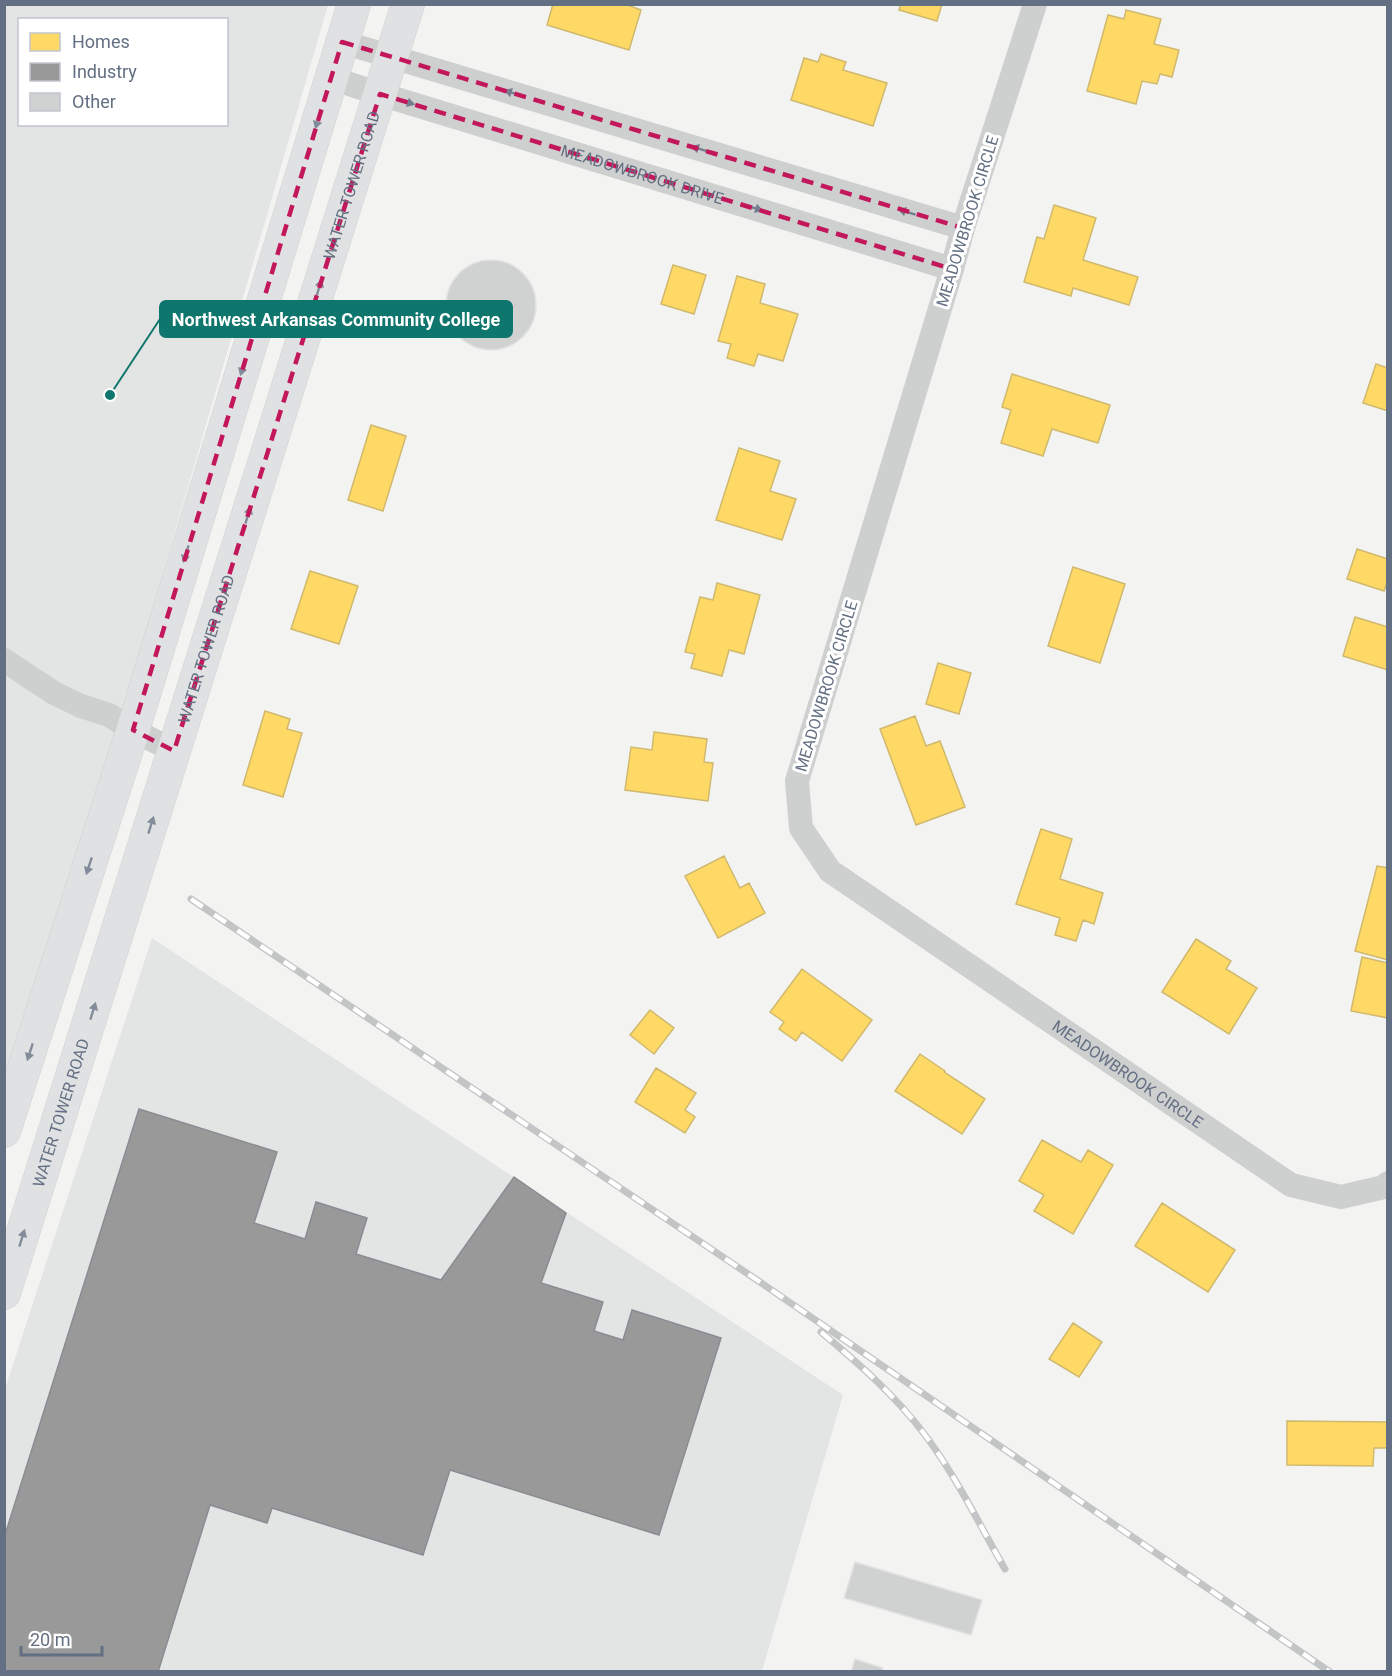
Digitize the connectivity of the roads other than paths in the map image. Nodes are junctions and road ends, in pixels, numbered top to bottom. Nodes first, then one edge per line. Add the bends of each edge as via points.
1 (354, 4) edge
2 (408, 4) edge
3 (1035, 4) edge
4 (342, 42) junction
5 (392, 57) junction
6 (331, 78) junction
7 (380, 94) junction
8 (963, 228) junction
9 (952, 269) junction
10 (4, 660) edge
11 (133, 730) junction
12 (174, 751) junction
13 (4, 1131) edge
14 (1388, 1182) edge
15 (4, 1293) edge

1 - 4 street
2 - 5 street, WATER TOWER ROAD
3 - 8 street, MEADOWBROOK CIRCLE
4 - 5 street
4 - 6 street
5 - 7 street, WATER TOWER ROAD
8 -> 5 street
6 - 7 street, MEADOWBROOK DRIVE
6 -> 11 street
7 -> 9 street, MEADOWBROOK DRIVE
12 -> 7 street, WATER TOWER ROAD
8 - 9 street, MEADOWBROOK CIRCLE
9 - 14 street, MEADOWBROOK CIRCLE via 797,782 801,828 830,871 1291,1185 1341,1197 1384,1187
10 - 11 street via 54,693 109,715
11 - 12 street
11 -> 13 street
15 -> 12 street, WATER TOWER ROAD

